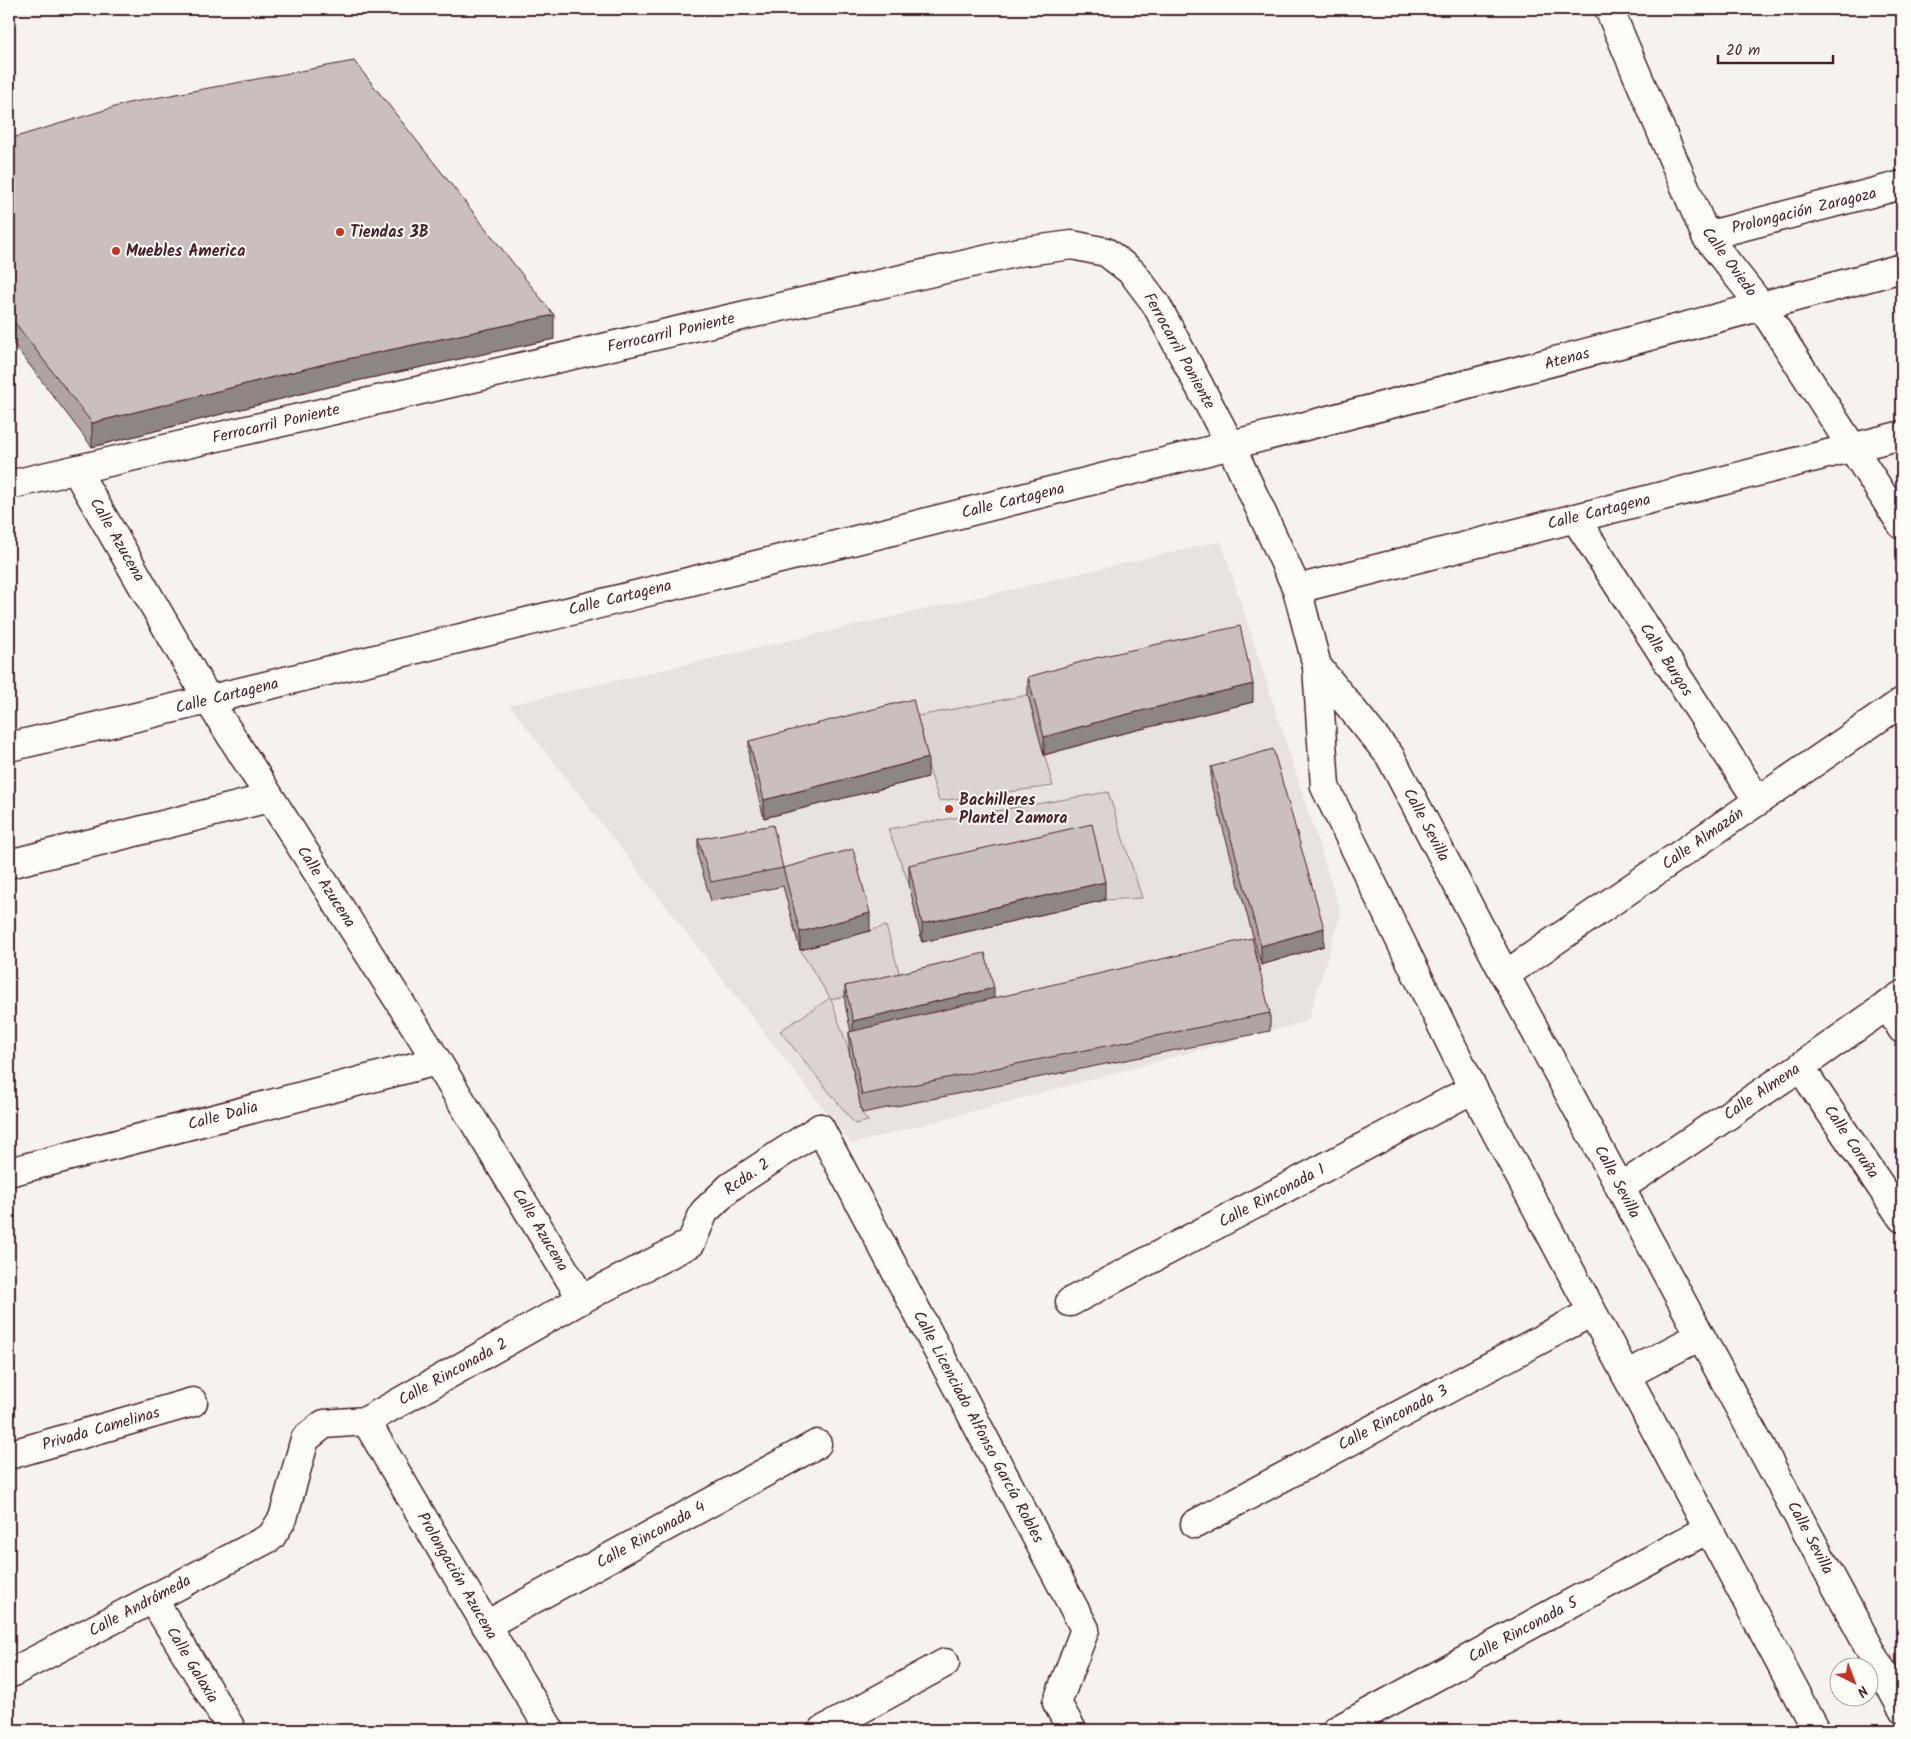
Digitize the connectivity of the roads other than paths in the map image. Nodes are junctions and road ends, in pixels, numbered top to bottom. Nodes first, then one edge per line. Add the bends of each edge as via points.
1 (1610, 9) edge
2 (1902, 185) edge
3 (1706, 236) junction
4 (1902, 268) edge
5 (1762, 307) junction
6 (1902, 435) edge
7 (1231, 446) junction
8 (1852, 447) junction
9 (76, 470) junction
10 (9, 484) edge
11 (1575, 518) junction
12 (1902, 525) edge
13 (1297, 589) junction
14 (1318, 666) junction
15 (209, 701) junction
16 (1902, 702) edge
17 (9, 747) edge
18 (269, 798) junction
19 (1758, 801) junction
20 (9, 864) edge
21 (1504, 976) junction
22 (1895, 1000) edge
23 (1902, 1029) edge
24 (438, 1061) junction
25 (1800, 1067) junction
26 (1473, 1089) junction
27 (820, 1128) joint
28 (9, 1172) edge
29 (1620, 1188) junction
30 (1902, 1218) edge
31 (691, 1243) joint
32 (582, 1299) junction
33 (1070, 1302) dead end
34 (1592, 1312) junction
35 (1700, 1336) junction
36 (1626, 1375) junction
37 (193, 1402) dead end
38 (366, 1421) junction
39 (817, 1444) dead end
40 (9, 1455) edge
41 (1195, 1524) dead end
42 (1708, 1530) junction
43 (271, 1537) joint
44 (153, 1599) junction
45 (486, 1625) junction
46 (945, 1663) dead end
47 (1892, 1666) edge
48 (9, 1674) edge
49 (1902, 1708) edge
50 (232, 1730) edge
51 (550, 1730) edge
52 (823, 1730) edge
53 (1072, 1730) edge
54 (1337, 1730) edge
55 (1816, 1730) edge

1 - 3 street, Calle Oviedo
2 - 3 street, Prolongación Zaragoza
3 - 5 street, Calle Oviedo
4 - 5 street, Atenas
5 - 7 street, Atenas
5 - 8 street, Calle Oviedo
6 - 8 street, Calle Cartagena
7 - 9 street, Ferrocarril Poniente via 1156,304 1132,272 1106,252 1072,245 1019,252
7 - 13 street, Calle Sevilla
7 - 15 street, Calle Cartagena
8 - 11 street, Calle Cartagena
8 - 12 street, Calle Oviedo
9 - 10 street, Ferrocarril Poniente
9 - 15 street, Calle Azucena
11 - 13 street, Calle Cartagena
11 - 19 street, Calle Burgos
13 - 14 street, Calle Sevilla
14 - 21 street, Calle Sevilla via 1390,756
14 - 26 street, Calle Sevilla via 1325,787
15 - 17 street, Calle Cartagena
15 - 18 street, Calle Azucena
16 - 19 street, Calle Almazán
18 - 20 street
18 - 24 street, Calle Azucena
19 - 21 street, Calle Almazán
21 - 29 street, Calle Sevilla
22 - 23 street
22 - 25 street, Calle Almena
24 - 28 street, Calle Dalia
24 - 32 street, Calle Azucena
25 - 29 street, Calle Almena
25 - 30 street, Calle Coruña
26 - 33 street, Calle Rinconada 1
26 - 34 street, Calle Sevilla
27 - 31 street, Rcda. 2 via 730,1187 704,1212
27 - 53 street, Calle Licenciado Alfonso García Robles via 1085,1629 1057,1703
29 - 35 street, Calle Sevilla
31 - 32 street, Calle Rinconada 2
32 - 38 street, Calle Rinconada 2
34 - 36 street, Calle Sevilla
34 - 41 street, Calle Rinconada 3
35 - 36 street
35 - 47 street, Calle Sevilla
36 - 42 street, Calle Sevilla
37 - 40 street, Privada Camelinas
38 - 43 street, Calle Rinconada 2 via 324,1424 305,1439 283,1518
38 - 45 street, Prolongación Azucena
39 - 45 street, Calle Rinconada 4
42 - 54 street, Calle Rinconada 5
42 - 55 street, Calle Sevilla
43 - 44 street, Calle Andrómeda
44 - 48 street, Calle Andrómeda
44 - 50 street, Calle Galaxia
45 - 51 street, Prolongación Azucena
46 - 52 street
47 - 49 street, Calle Sevilla

